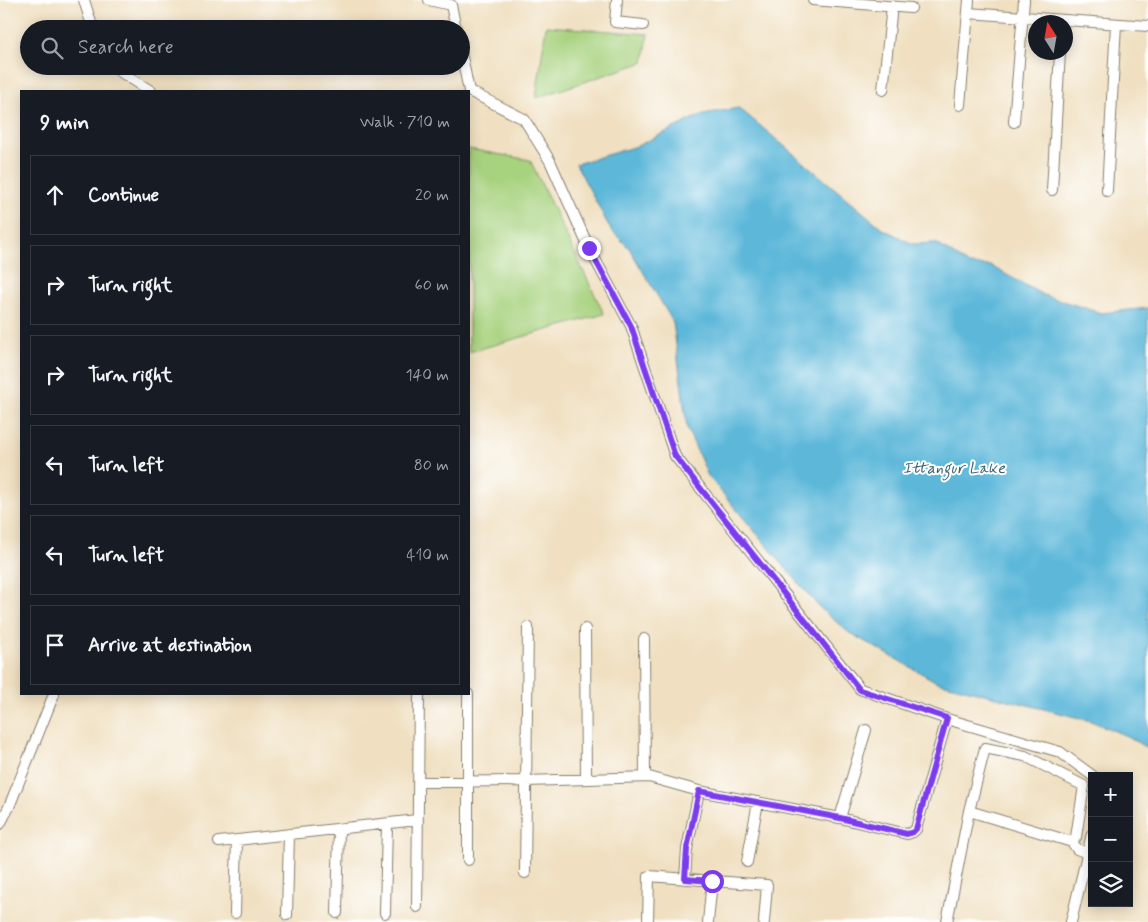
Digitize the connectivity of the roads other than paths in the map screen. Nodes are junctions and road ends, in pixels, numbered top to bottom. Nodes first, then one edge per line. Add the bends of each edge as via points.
1 (84, 0) edge
2 (429, 0) edge
3 (617, 0) edge
4 (813, 0) edge
5 (969, 0) edge
6 (1024, 0) edge
7 (854, 2) edge
8 (892, 6) junction
9 (911, 8) dead end
10 (968, 13) junction
11 (1023, 18) junction
12 (1028, 19) edge
13 (90, 20) edge
14 (454, 20) edge
15 (1073, 22) edge
16 (1116, 24) junction
17 (642, 26) dead end
18 (1148, 26) edge
19 (1060, 60) edge
20 (125, 75) edge
21 (466, 75) edge
22 (149, 90) edge
23 (470, 90) edge
24 (883, 90) dead end
25 (470, 91) edge
26 (960, 105) dead end
27 (1014, 122) dead end
28 (1052, 190) dead end
29 (1107, 192) dead end
30 (528, 627) dead end
31 (585, 629) dead end
32 (644, 640) dead end
33 (54, 695) edge
34 (419, 695) edge
35 (468, 695) edge
36 (947, 718) junction
37 (866, 730) dead end
38 (1088, 772) edge
39 (645, 777) junction
40 (586, 778) junction
41 (527, 781) junction
42 (420, 782) junction
43 (468, 782) junction
44 (699, 791) junction
45 (758, 802) junction
46 (969, 811) junction
47 (840, 818) junction
48 (417, 820) junction
49 (0, 824) edge
50 (387, 824) junction
51 (339, 829) junction
52 (289, 834) junction
53 (237, 840) junction
54 (218, 842) dead end
55 (1072, 842) junction
56 (1088, 849) edge
57 (1087, 853) junction
58 (468, 860) dead end
59 (747, 862) dead end
60 (525, 873) dead end
61 (685, 879) junction
62 (712, 881) junction
63 (417, 907) dead end
64 (235, 913) dead end
65 (336, 914) dead end
66 (385, 914) dead end
67 (287, 915) dead end
68 (648, 922) edge
69 (708, 922) edge
70 (764, 922) edge
71 (947, 922) edge
72 (1071, 922) edge

1 - 13 street
2 - 14 street via 451,5
3 - 17 street via 615,22
4 - 7 street
5 - 10 street
6 - 11 street
7 - 8 street
8 - 9 street
8 - 24 street
10 - 11 street
10 - 26 street
11 - 12 street
11 - 27 street
15 - 16 street
16 - 18 street
16 - 29 street
19 - 28 street
20 - 22 street
21 - 23 street
25 - 36 street via 524,119 550,161 589,248 631,326 675,456 860,690
30 - 41 street
31 - 40 street
32 - 39 street
33 - 49 street
34 - 42 street
35 - 43 street
36 - 38 street via 1060,752
36 - 47 street via 913,832 907,834
37 - 47 street
39 - 40 street
39 - 44 street
40 - 41 street
41 - 43 street
41 - 60 street
42 - 43 street
42 - 48 street
43 - 58 street
44 - 45 street
44 - 61 street via 687,849
45 - 47 street
45 - 59 street
46 - 55 street
46 - 55 street via 985,748 1025,756 1084,786 1076,837
46 - 71 street
48 - 50 street
48 - 63 street
50 - 51 street
50 - 66 street
51 - 52 street
51 - 65 street
52 - 53 street
52 - 67 street
53 - 54 street
53 - 64 street
55 - 57 street via 1077,849
56 - 57 street
57 - 72 street
61 - 62 street
61 - 68 street via 649,876
62 - 69 street
62 - 70 street via 767,885

